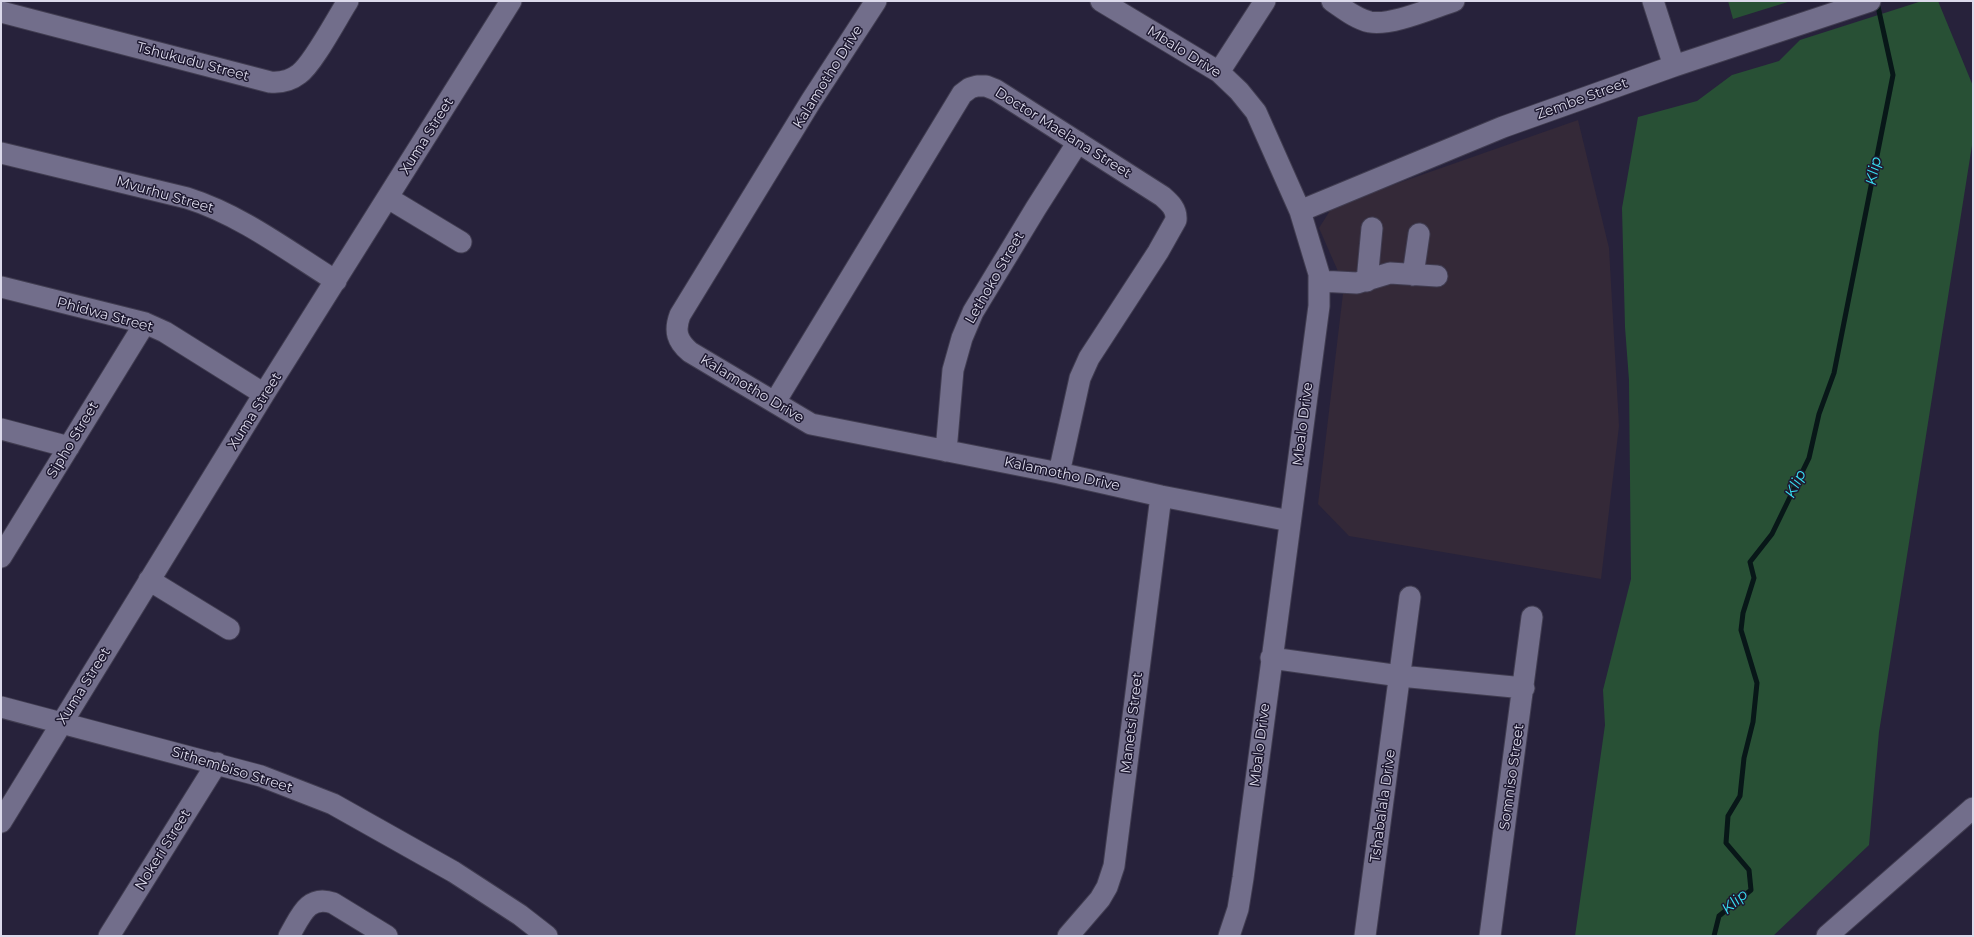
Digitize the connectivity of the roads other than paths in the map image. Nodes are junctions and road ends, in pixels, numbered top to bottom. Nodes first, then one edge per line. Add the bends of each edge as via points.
1 (348, 1) edge
2 (511, 1) edge
3 (876, 1) edge
4 (1265, 1) edge
5 (1332, 1) edge
6 (1454, 1) edge
7 (1653, 1) edge
8 (1870, 1) edge
9 (1112, 4) edge
10 (1, 12) edge
11 (1674, 66) junction
12 (1219, 72) junction
13 (1078, 142) junction
14 (1, 153) edge
15 (388, 198) junction
16 (1300, 210) junction
17 (1372, 228) dead end
18 (1419, 234) dead end
19 (461, 242) dead end
20 (1413, 274) junction
21 (1437, 276) dead end
22 (336, 280) junction
23 (1319, 281) junction
24 (1368, 281) junction
25 (1, 287) edge
26 (144, 324) junction
27 (264, 394) junction
28 (775, 402) junction
29 (1, 429) edge
30 (70, 447) junction
31 (946, 450) junction
32 (1059, 473) junction
33 (1160, 496) junction
34 (1290, 521) junction
35 (1, 557) edge
36 (149, 580) junction
37 (1410, 598) dead end
38 (1532, 617) dead end
39 (229, 628) dead end
40 (1271, 658) junction
41 (1400, 676) junction
42 (1524, 688) junction
43 (1, 707) edge
44 (62, 722) junction
45 (217, 763) junction
46 (1973, 808) edge
47 (1, 822) edge
48 (109, 936) edge
49 (289, 936) edge
50 (387, 936) edge
51 (547, 936) edge
52 (1068, 936) edge
53 (1229, 936) edge
54 (1365, 936) edge
55 (1490, 936) edge
56 (1827, 936) edge

1 - 10 street, Tshukudu Street via 304,70 292,79 280,83
2 - 15 street, Xuma Street
3 - 28 street, Kalamotho Drive via 811,101 677,323 678,338 690,352
4 - 12 street
5 - 6 street via 1356,17 1371,22 1387,22
7 - 11 street
8 - 11 street, Zembe Street
9 - 12 street, Mbalo Drive
11 - 16 street, Zembe Street via 1503,127
12 - 16 street, Mbalo Drive via 1256,112
13 - 28 street, Doctor Maelana Street via 986,86 970,88 962,94
13 - 31 street, Lethoko Street via 1032,214 964,331 953,370
13 - 32 street, Doctor Maelana Street via 1162,196 1171,204 1176,220 1089,358 1080,378
14 - 22 street, Mvurhu Street via 208,204 234,217
15 - 19 street
15 - 22 street, Xuma Street
16 - 23 street, Mbalo Drive
17 - 24 street
18 - 20 street
20 - 21 street
20 - 24 street via 1390,273
22 - 27 street, Xuma Street
23 - 24 street
23 - 34 street, Mbalo Drive via 1319,306
25 - 26 street, Phidwa Street
26 - 27 street, Phidwa Street via 170,335
26 - 30 street, Sipho Street
27 - 36 street, Xuma Street
28 - 31 street, Kalamotho Drive via 811,424
29 - 30 street
30 - 35 street, Sipho Street
31 - 32 street, Kalamotho Drive
32 - 33 street, Kalamotho Drive
33 - 34 street, Kalamotho Drive
33 - 52 street, Manetsi Street via 1114,866 1100,899
34 - 40 street, Mbalo Drive
36 - 39 street
36 - 44 street, Xuma Street
37 - 41 street, Tshabalala Drive
38 - 42 street, Somniso Street
40 - 41 street
40 - 53 street, Mbalo Drive via 1238,909
41 - 42 street
41 - 54 street, Tshabalala Drive
42 - 55 street, Somniso Street
43 - 44 street, Sithembiso Street
44 - 45 street, Sithembiso Street
44 - 47 street, Xuma Street
45 - 48 street, Nokeri Street
45 - 51 street, Sithembiso Street via 261,776 333,804 454,872
46 - 56 street
49 - 50 street via 309,905 323,900 333,903

